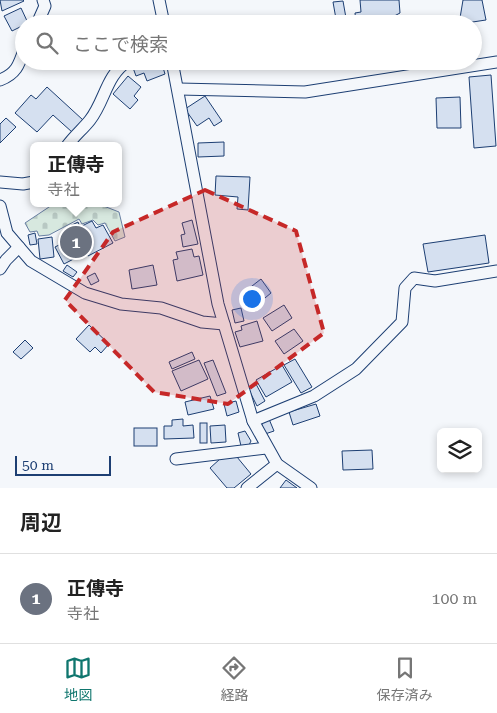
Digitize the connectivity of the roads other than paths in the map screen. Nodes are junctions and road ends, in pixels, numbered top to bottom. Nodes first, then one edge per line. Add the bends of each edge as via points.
1 (42, 0) edge
2 (159, 0) edge
3 (42, 15) edge
4 (162, 15) edge
5 (497, 62) edge
6 (482, 64) edge
7 (16, 70) edge
8 (118, 70) edge
9 (174, 70) edge
10 (446, 70) edge
11 (0, 80) edge
12 (179, 89) junction
13 (71, 142) edge
14 (0, 182) edge
15 (30, 183) edge
16 (0, 206) edge
17 (19, 247) junction
18 (0, 269) edge
19 (497, 271) edge
20 (224, 324) junction
21 (253, 422) junction
22 (266, 448) junction
23 (176, 459) dead end
24 (277, 464) junction
25 (247, 488) edge
26 (311, 488) edge

1 - 3 street via 45,6
2 - 4 street
5 - 6 street
7 - 11 street
8 - 13 street via 90,120
9 - 12 street
10 - 12 street via 304,92
12 - 20 street
14 - 15 street
16 - 17 street via 7,233
17 - 18 street
17 - 20 street via 31,261 85,293 121,304 160,308 202,322
19 - 21 street via 435,280 414,278 405,288 402,322 356,368 314,396
20 - 21 street
21 - 22 street
22 - 23 street
22 - 24 street
24 - 25 street
24 - 26 street

